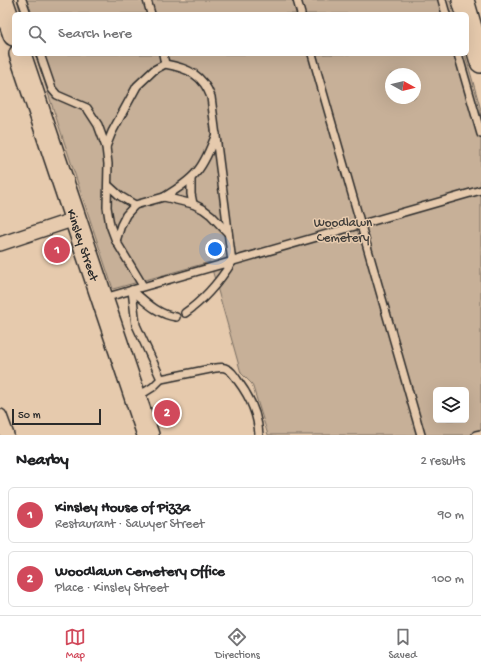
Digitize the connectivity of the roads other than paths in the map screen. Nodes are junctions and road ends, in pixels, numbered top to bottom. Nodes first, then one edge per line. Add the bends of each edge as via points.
1 (2, 0) edge
2 (22, 0) edge
3 (148, 0) edge
4 (297, 0) edge
5 (442, 0) edge
6 (463, 0) edge
7 (26, 12) edge
8 (151, 12) edge
9 (300, 12) edge
10 (445, 12) edge
11 (466, 12) edge
12 (469, 21) edge
13 (12, 29) edge
14 (21, 56) edge
15 (41, 56) edge
16 (163, 56) edge
17 (313, 56) edge
18 (459, 56) edge
19 (481, 62) edge
20 (165, 64) junction
21 (216, 133) junction
22 (481, 134) edge
23 (106, 147) junction
24 (191, 179) junction
25 (108, 185) junction
26 (481, 190) edge
27 (164, 197) junction
28 (192, 204) junction
29 (135, 205) junction
30 (76, 219) junction
31 (361, 225) junction
32 (228, 233) junction
33 (116, 241) junction
34 (0, 244) edge
35 (232, 262) junction
36 (143, 286) junction
37 (132, 290) junction
38 (102, 299) junction
39 (185, 313) dead end
40 (176, 317) dead end
41 (161, 379) junction
42 (135, 398) junction
43 (0, 416) edge
44 (481, 434) edge
45 (7, 435) edge
46 (148, 435) edge
47 (259, 435) edge
48 (421, 435) edge
49 (476, 435) edge

1 - 13 main road
2 - 7 lane
3 - 8 lane
4 - 9 lane
5 - 10 lane
6 - 11 main road
12 - 19 main road
14 - 30 main road, Kinsley Street
15 - 23 lane via 52,89 57,95 86,108 98,125
16 - 20 lane
17 - 31 lane
18 - 22 lane
20 - 21 lane via 190,71 208,87 214,109
20 - 23 lane via 154,70 137,86
21 - 24 lane via 207,158
21 - 32 lane
23 - 25 lane
24 - 27 lane
24 - 28 lane
25 - 29 lane
25 - 33 lane via 107,206
26 - 31 lane
27 - 28 lane
27 - 29 lane
28 - 32 lane via 211,215
29 - 33 lane via 126,215
30 - 34 street
30 - 38 main road, Kinsley Street
31 - 35 lane
31 - 48 lane
32 - 35 lane
33 - 36 lane
35 - 36 lane
35 - 39 lane via 212,289
36 - 37 lane
37 - 38 lane
37 - 40 lane via 156,310
37 - 41 lane via 136,324
38 - 42 main road, Kinsley Street
41 - 42 lane
41 - 47 lane via 224,367 231,371 246,392 259,427
42 - 46 main road, Kinsley Street
43 - 45 street
44 - 49 lane

